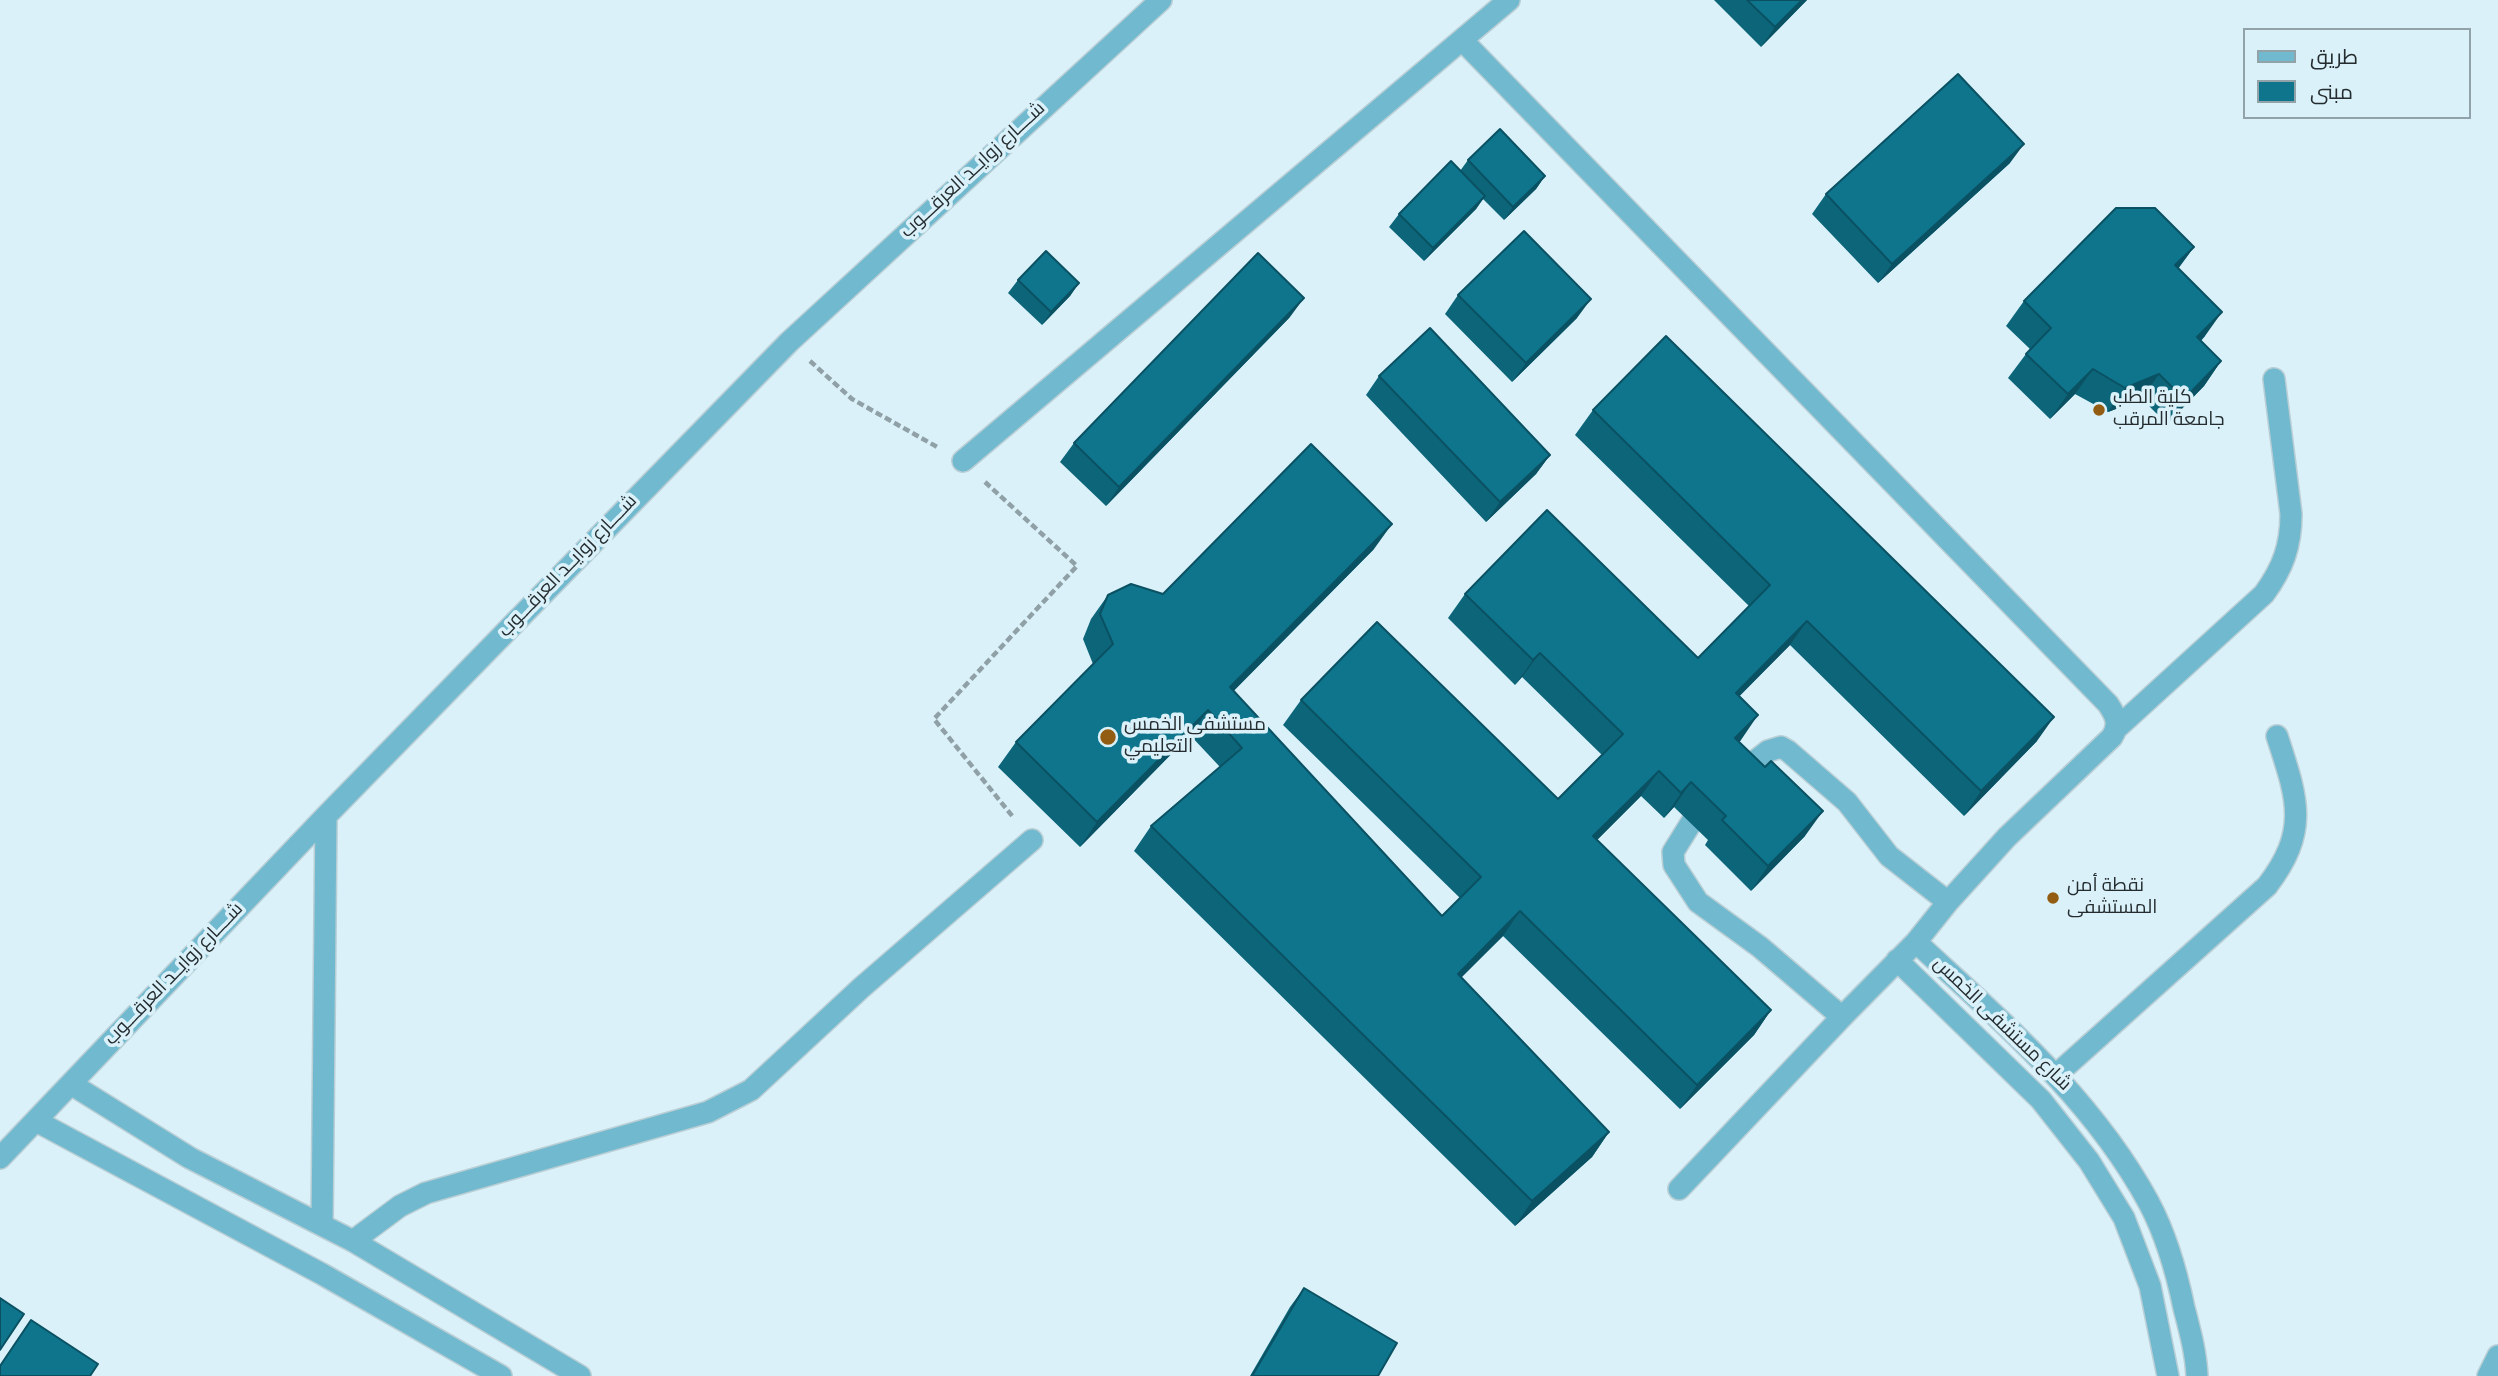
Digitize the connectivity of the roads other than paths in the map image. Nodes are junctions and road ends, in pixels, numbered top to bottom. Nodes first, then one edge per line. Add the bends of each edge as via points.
1 (1161, 0) edge
2 (1509, 0) edge
3 (1463, 41) junction
4 (2274, 379) dead end
5 (963, 461) road end
6 (2117, 728) junction
7 (2277, 736) dead end
8 (1734, 778) edge
9 (326, 816) junction
10 (1691, 823) dead end
11 (1032, 840) road end
12 (1948, 902) junction
13 (1916, 942) junction
14 (1897, 960) junction
15 (1842, 1017) junction
16 (2056, 1075) junction
17 (71, 1084) junction
18 (36, 1121) junction
19 (0, 1158) edge
20 (1679, 1189) dead end
21 (322, 1225) junction
22 (354, 1241) junction
23 (2498, 1356) edge
24 (501, 1376) edge
25 (580, 1376) edge
26 (2168, 1376) edge
27 (2197, 1376) edge
28 (2487, 1376) edge

1 - 9 street, شــــارع زوايــد العرقـــوب via 789,342
2 - 3 street
3 - 5 street
3 - 6 street via 2108,704
4 - 6 street via 2291,514 2286,558 2264,594
6 - 12 street
7 - 16 street via 2296,808 2291,847 2281,868 2267,886
8 - 12 street via 1768,751 1781,747 1788,751 1847,802 1889,856
9 - 17 street, شــــارع زوايــد العرقـــوب
9 - 21 street
10 - 15 street via 1673,857 1698,902 1760,947
11 - 22 street via 751,1090 708,1112 426,1193 400,1206
12 - 13 street
13 - 14 street
13 - 16 street, شارع مستشفى الخمس
14 - 15 street
14 - 26 street, شارع مستشفى الخمس via 2041,1100 2089,1161 2124,1217 2145,1275
15 - 20 street
16 - 27 street, شارع مستشفى الخمس via 2113,1144 2150,1205 2177,1278
17 - 18 street, شــــارع زوايــد العرقـــوب
17 - 21 street via 190,1158
18 - 19 street, شــــارع زوايــد العرقـــوب
18 - 24 street
21 - 22 street
22 - 25 street
23 - 28 street

